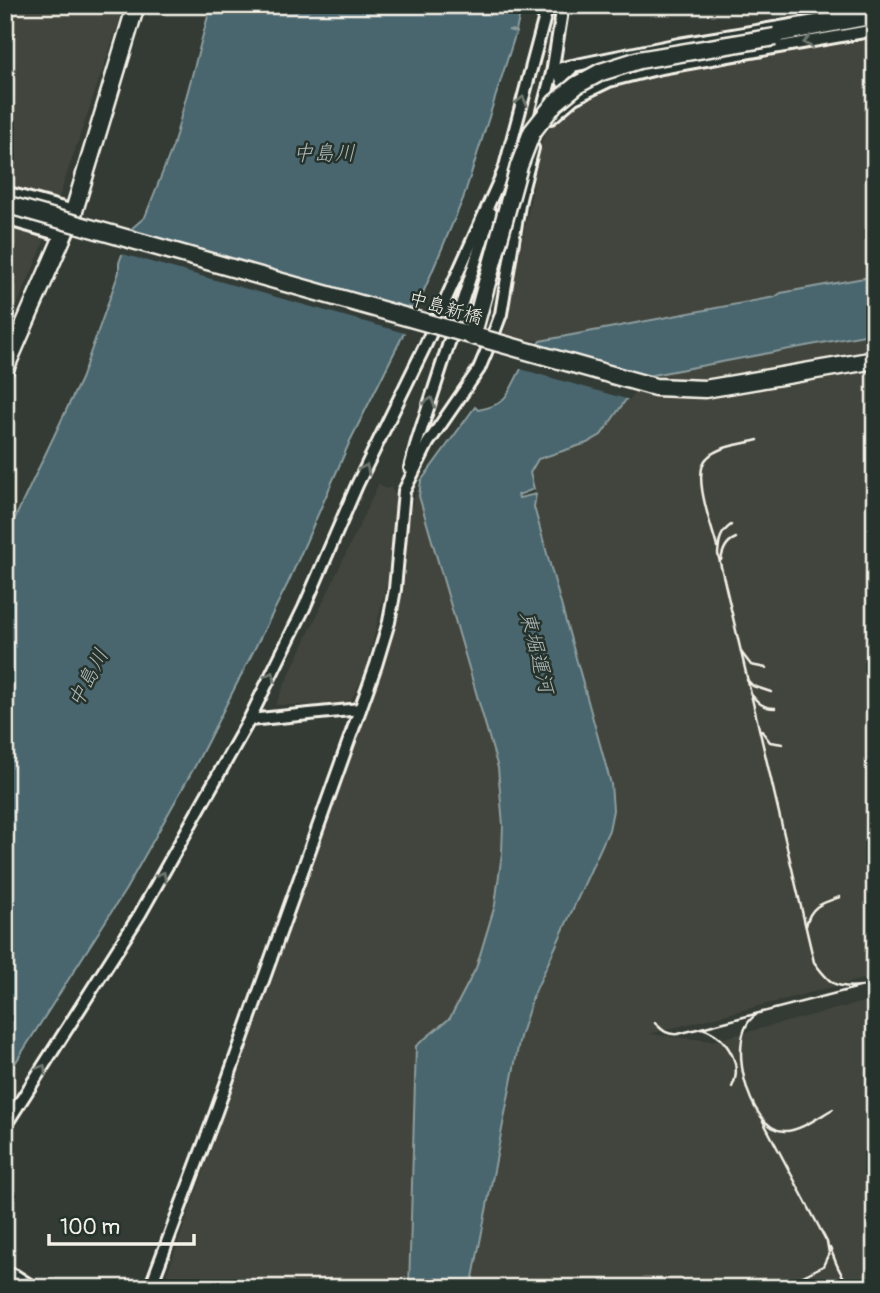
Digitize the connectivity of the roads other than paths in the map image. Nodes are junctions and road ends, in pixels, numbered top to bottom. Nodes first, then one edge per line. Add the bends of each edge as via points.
1 (136, 5) edge
2 (548, 5) edge
3 (563, 5) edge
4 (875, 11) edge
5 (875, 18) edge
6 (875, 30) edge
7 (775, 37) joint
8 (589, 62) junction
9 (552, 73) junction
10 (589, 89) junction
11 (535, 140) junction
12 (505, 167) junction
13 (7, 205) edge
14 (74, 211) junction
15 (64, 236) junction
16 (472, 337) junction
17 (875, 360) edge
18 (5, 369) edge
19 (404, 491) junction
20 (360, 709) junction
21 (249, 720) junction
22 (5, 1126) edge
23 (5, 1274) edge
24 (34, 1288) edge
25 (149, 1288) edge

1 - 14 street
12 -> 2 street
3 - 9 street
4 - 8 street
5 - 7 street
6 -> 10 street via 661,68
7 - 16 street, bridge via 639,60 601,72 555,103 532,132 519,166
8 - 9 street
8 - 10 street via 561,78 570,91
9 - 11 street
10 - 11 street via 551,117
11 - 19 street via 501,314 474,377 428,443
19 -> 12 street
21 -> 12 street
13 - 14 street
13 - 15 street
13 - 16 street, 中島新橋, bridge
14 - 15 street
15 - 18 street
16 - 17 street, 中島新橋, bridge via 656,387 705,389
19 - 20 street via 391,611
20 - 21 street
20 - 25 street
22 -> 21 street via 140,914
23 - 24 street

